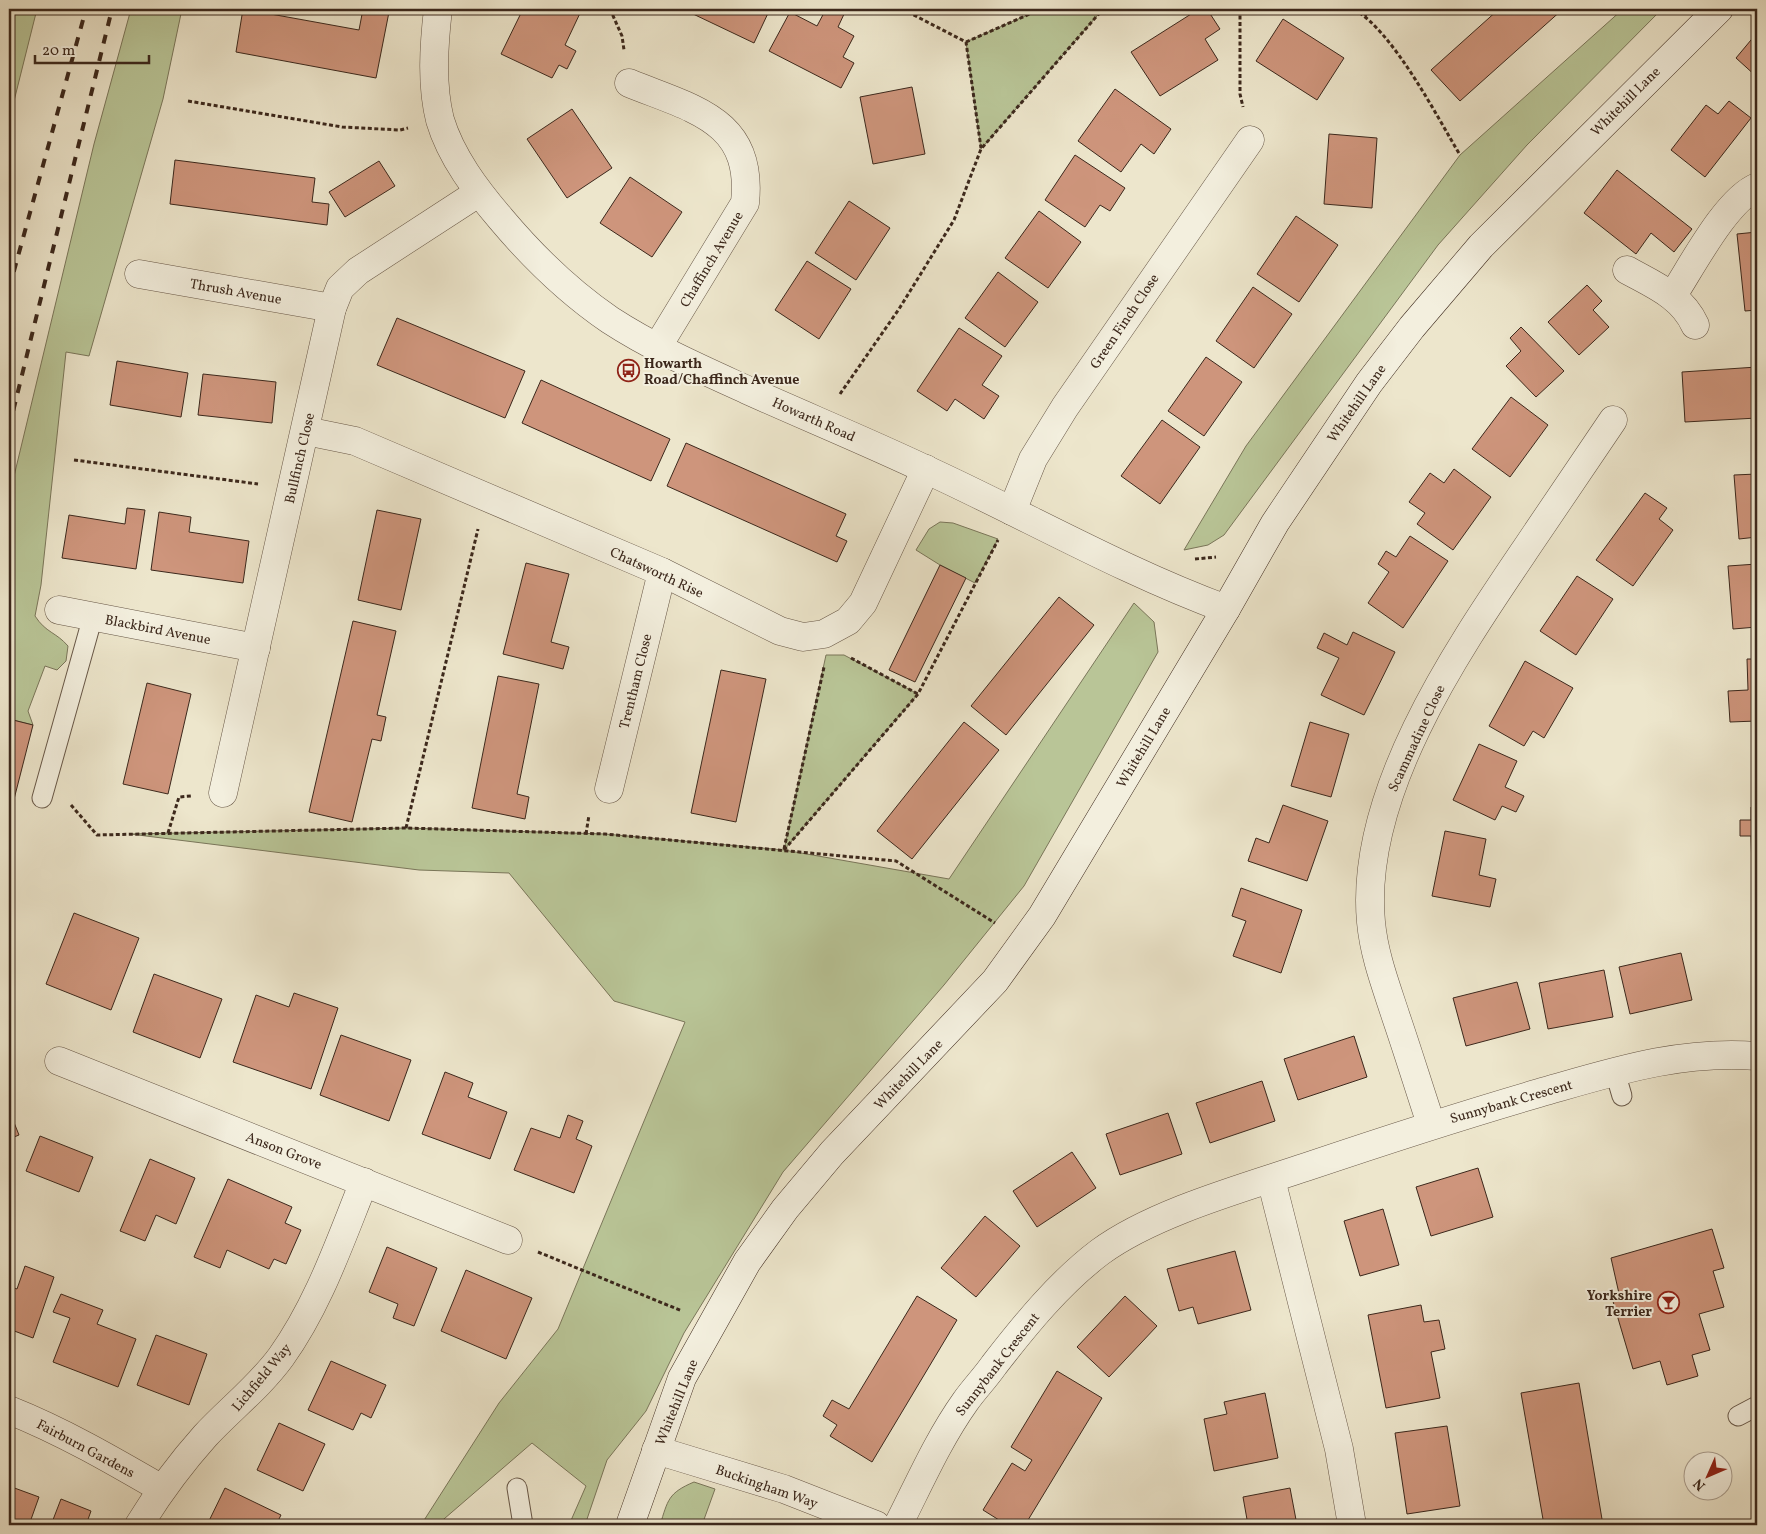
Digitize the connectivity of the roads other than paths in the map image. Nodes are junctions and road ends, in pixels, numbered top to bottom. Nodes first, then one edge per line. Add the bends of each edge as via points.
1 (438, 9) edge
2 (1719, 9) edge
3 (629, 83) road end
4 (1250, 140) road end
5 (1757, 187) edge
6 (478, 193) junction
7 (1627, 270) dead end
8 (139, 274) dead end
9 (1672, 295) junction
10 (332, 308) junction
11 (1696, 325) dead end
12 (658, 346) junction
13 (1613, 420) dead end
14 (306, 431) junction
15 (926, 470) junction
16 (1012, 511) junction
17 (662, 572) junction
18 (1226, 609) junction
19 (59, 610) dead end
20 (93, 616) junction
21 (256, 648) junction
22 (609, 789) dead end
23 (223, 793) road end
24 (42, 798) road end
25 (1757, 1056) edge
26 (60, 1061) dead end
27 (1431, 1124) junction
28 (1271, 1179) junction
29 (364, 1182) junction
30 (508, 1240) road end
31 (1757, 1406) edge
32 (9, 1410) edge
33 (1738, 1416) dead end
34 (656, 1450) junction
35 (517, 1488) dead end
36 (162, 1489) junction
37 (140, 1525) edge
38 (523, 1525) edge
39 (630, 1525) edge
40 (876, 1525) edge
41 (898, 1525) edge
42 (1352, 1525) edge

1 - 6 street, Howarth Road via 434,47 440,120
2 - 18 street, Whitehill Lane via 1481,246 1412,327 1330,438 1275,523
3 - 12 street, Chaffinch Avenue via 711,117 731,137 744,159 748,181 745,203
4 - 16 street, Green Finch Close via 1066,407 1033,459
5 - 9 street via 1729,209
6 - 10 street, Bullfinch Close via 358,271 340,288
6 - 12 street, Howarth Road via 527,250 572,290 610,319
7 - 9 street
8 - 10 street, Thrush Avenue
9 - 11 street via 1690,312
10 - 14 street, Bullfinch Close
12 - 15 street, Howarth Road via 698,368
13 - 27 street, Scammadine Close via 1484,609 1434,694 1390,793 1376,841 1370,883 1371,922 1378,963
14 - 17 street, Chatsworth Rise via 355,441
14 - 21 street, Bullfinch Close
15 - 16 street, Howarth Road
15 - 17 street, Chatsworth Rise via 863,603 825,645 780,631
16 - 18 street, Howarth Road via 1168,588
17 - 22 street, Trentham Close
18 - 34 street, Whitehill Lane via 1042,916 995,981 832,1153 785,1209 747,1262 682,1378
19 - 20 street, Blackbird Avenue
20 - 21 street, Blackbird Avenue
20 - 24 lane
21 - 23 street, Bullfinch Close
25 - 27 street, Sunnybank Crescent via 1676,1057 1618,1084
26 - 29 street, Anson Grove
27 - 28 street, Sunnybank Crescent
28 - 41 street, Sunnybank Crescent via 1131,1233 1100,1252 1058,1290 1017,1334 964,1402
28 - 42 street via 1338,1449
29 - 30 street, Anson Grove
29 - 36 street, Lichfield Way via 308,1315 281,1358 246,1398 205,1436
31 - 33 lane
32 - 36 street, Fairburn Gardens via 86,1446
34 - 39 street, Whitehill Lane
34 - 40 street, Buckingham Way via 784,1489
35 - 38 lane
36 - 37 street, Lichfield Way

